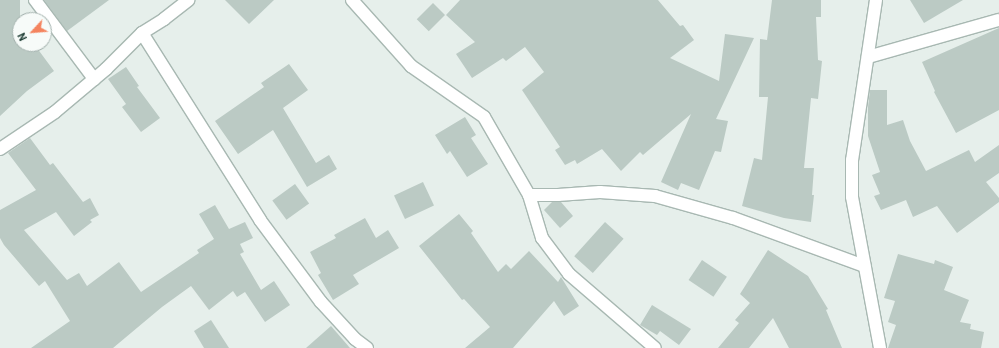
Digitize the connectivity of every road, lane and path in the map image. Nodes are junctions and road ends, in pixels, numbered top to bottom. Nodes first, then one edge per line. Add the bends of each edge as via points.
1 (35, 0) edge
2 (188, 0) edge
3 (352, 0) edge
4 (876, 0) edge
5 (999, 20) edge
6 (142, 33) junction
7 (868, 57) junction
8 (94, 79) junction
9 (0, 149) edge
10 (529, 195) junction
11 (864, 266) junction
12 (367, 348) edge
13 (655, 348) edge
14 (880, 348) edge

1 - 8 street
2 - 6 street
3 - 10 street via 411,66 484,116
4 - 7 street
5 - 7 street
6 - 8 street
6 - 12 street via 260,220 321,302 355,339
7 - 11 street via 852,160 852,197
8 - 9 street via 55,112
10 - 11 street via 600,192 655,196 733,218
10 - 13 street via 542,238 569,274
11 - 14 street

